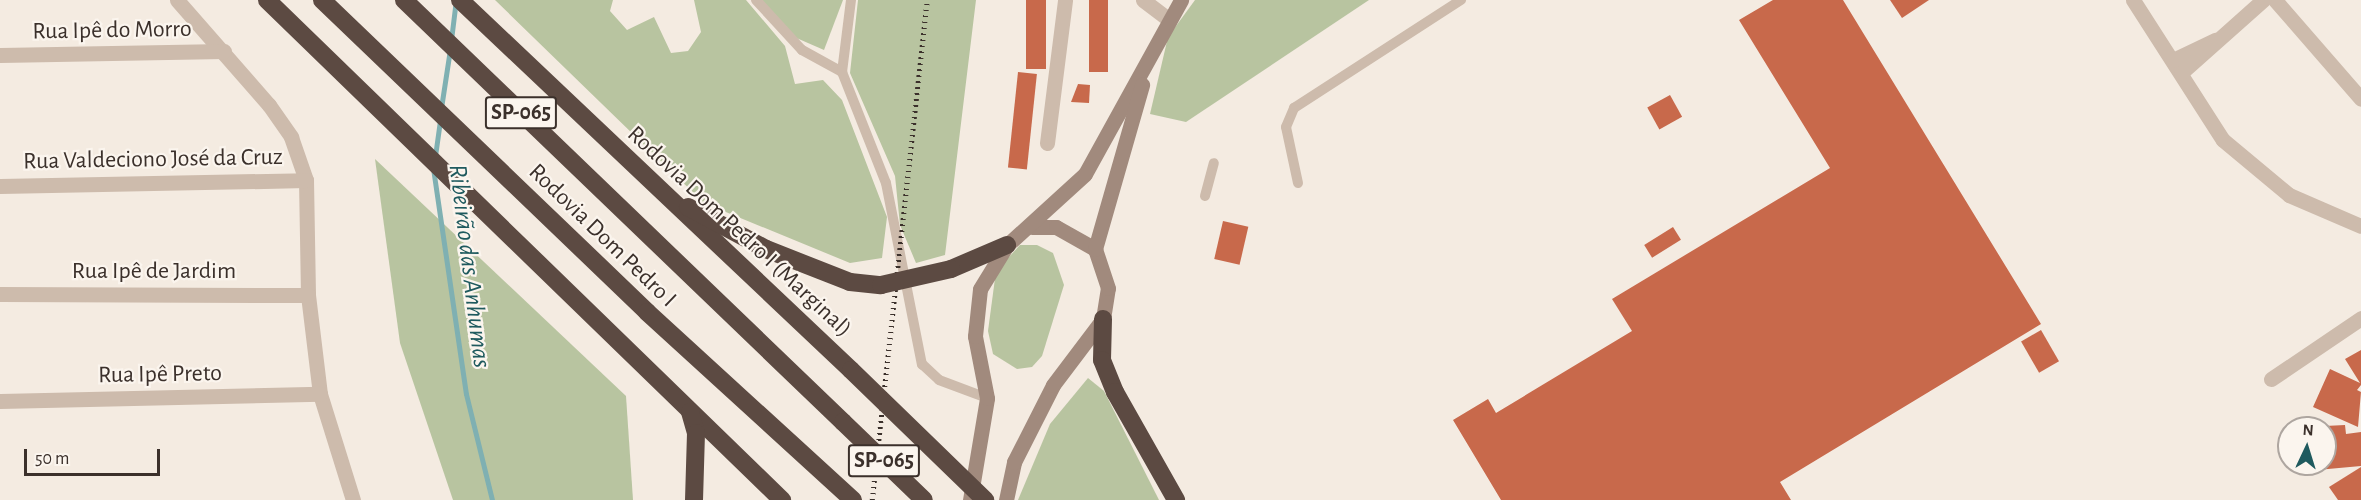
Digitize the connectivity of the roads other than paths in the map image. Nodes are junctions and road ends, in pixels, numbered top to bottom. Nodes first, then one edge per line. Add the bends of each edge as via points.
1 (177, 0) edge
2 (267, 0) edge
3 (404, 0) edge
4 (460, 0) edge
5 (756, 0) edge
6 (851, 0) edge
7 (1065, 0) edge
8 (1143, 0) edge
9 (1181, 0) edge
10 (1461, 0) edge
11 (2133, 0) edge
12 (2263, 0) edge
13 (2275, 0) edge
14 (328, 6) edge
15 (1168, 19) junction
16 (2215, 40) junction
17 (1151, 50) junction
18 (224, 51) junction
19 (0, 55) edge
20 (2173, 60) junction
21 (842, 72) junction
22 (2181, 74) junction
23 (2361, 99) edge
24 (1125, 139) junction
25 (1047, 143) dead end
26 (1104, 143) junction
27 (1214, 163) dead end
28 (306, 180) junction
29 (1298, 183) dead end
30 (0, 186) edge
31 (655, 188) junction
32 (1205, 196) dead end
33 (2361, 225) edge
34 (1032, 227) junction
35 (1007, 245) junction
36 (1095, 249) junction
37 (0, 294) edge
38 (308, 295) junction
39 (2361, 318) edge
40 (1103, 319) junction
41 (2271, 379) dead end
42 (320, 394) junction
43 (987, 399) junction
44 (0, 401) edge
45 (690, 410) junction
46 (353, 500) edge
47 (694, 500) edge
48 (782, 500) edge
49 (853, 500) edge
50 (924, 500) edge
51 (970, 500) edge
52 (985, 500) edge
53 (1006, 500) edge
54 (1176, 500) edge

1 - 18 street
2 - 45 highway
3 - 50 highway, Rodovia Dom Pedro I / SP-065, bridge
4 - 31 highway, Rodovia Dom Pedro I (Marginal) / SP-065
5 - 21 lane via 802,50
6 - 21 lane
7 - 25 street
8 - 15 street
9 - 15 street
10 - 29 lane via 1294,108 1286,127
11 - 20 street
12 - 16 street
13 - 23 street
14 - 49 highway, Rodovia Dom Pedro I / SP-065 via 647,312
15 - 17 street
16 - 20 street
16 - 22 street
17 - 24 street
17 - 26 street
18 - 19 street, Rua Ipê do Morro
18 - 28 street via 291,137
20 - 22 street
21 - 43 lane via 886,183 922,364 939,380
22 - 33 street via 2223,140 2289,195
24 - 26 lane
24 - 36 street
26 - 34 street via 1084,174
27 - 32 lane
28 - 30 street, Rua Valdeciono José da Cruz
28 - 38 street
31 - 35 highway, bridge via 723,228 850,282 881,285 951,269
31 - 52 highway, Rodovia Dom Pedro I (Marginal) / SP-065, bridge
34 - 35 street
34 - 36 street via 1056,227
35 - 43 street via 993,262 974,312
36 - 40 street via 1108,288
37 - 38 street, Rua Ipê de Jardim
38 - 42 street
39 - 41 street
40 - 53 street via 1053,385 1014,462
40 - 54 highway via 1102,360 1115,393
42 - 44 street, Rua Ipê Preto
42 - 46 street
43 - 51 street
45 - 47 highway via 696,433
45 - 48 highway

